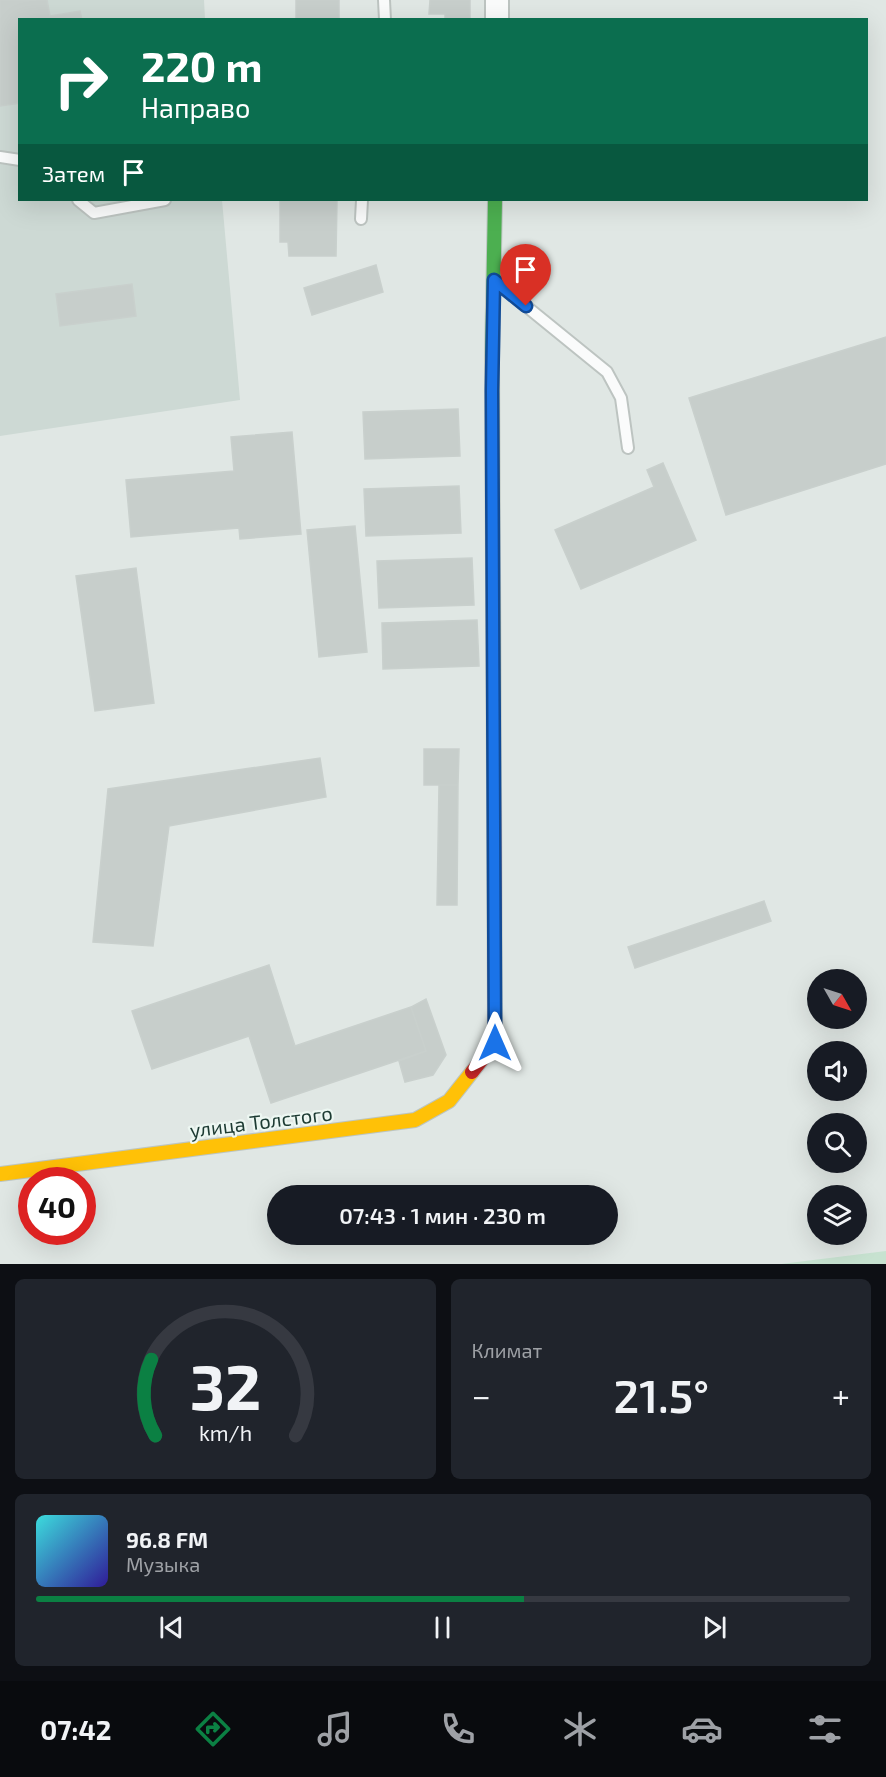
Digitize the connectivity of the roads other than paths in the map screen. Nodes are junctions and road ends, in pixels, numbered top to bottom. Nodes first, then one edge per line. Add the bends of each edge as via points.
1 (384, 0) edge
2 (497, 0) edge
3 (385, 18) edge
4 (497, 18) edge
5 (0, 157) edge
6 (18, 160) edge
7 (79, 201) edge
8 (160, 201) edge
9 (362, 201) edge
10 (495, 201) edge
11 (361, 219) dead end
12 (494, 280) junction
13 (628, 448) dead end
14 (0, 1174) edge

1 - 3 lane
2 - 4 street
5 - 6 lane
7 - 8 lane via 94,213
9 - 11 lane
10 - 12 street
12 - 13 lane via 607,372 621,398
12 - 14 street, улица Толстого via 495,1043 449,1101 415,1120

